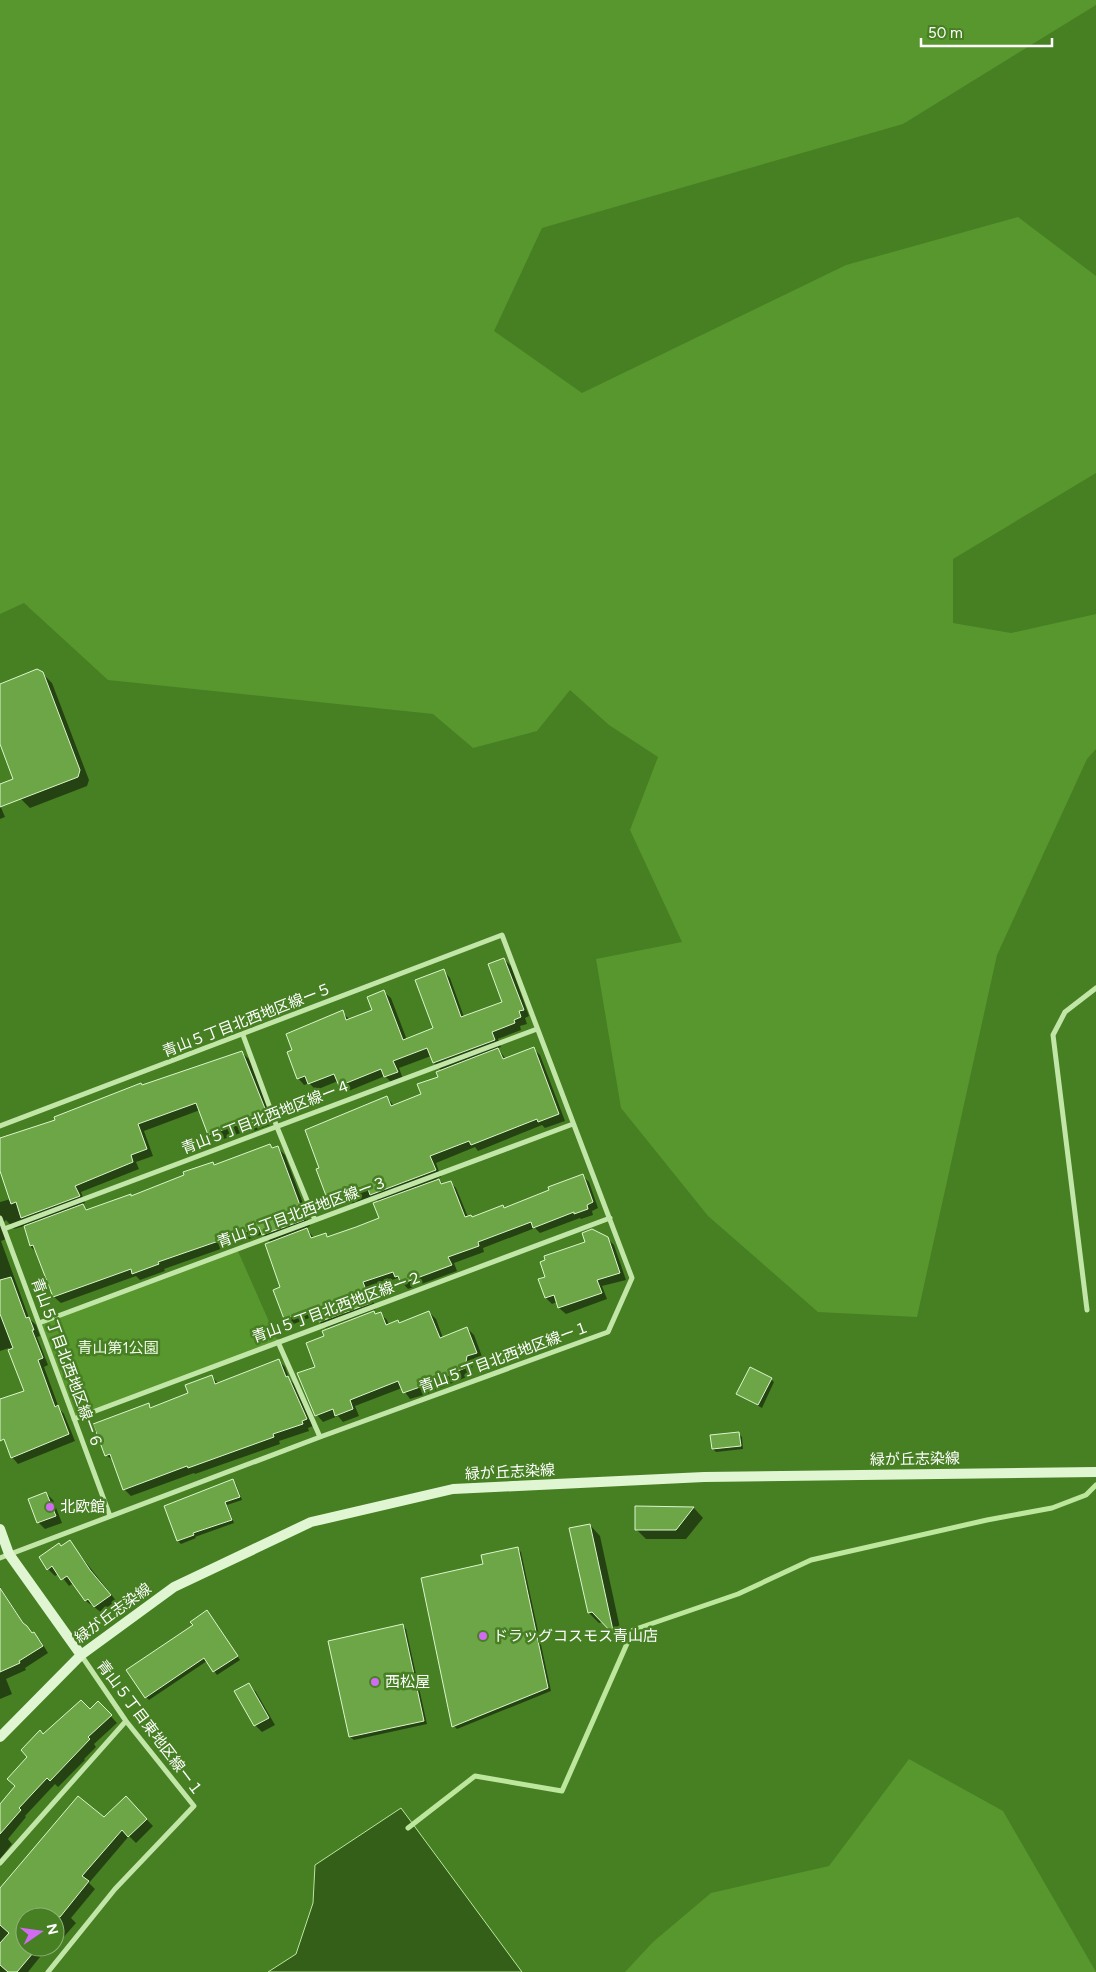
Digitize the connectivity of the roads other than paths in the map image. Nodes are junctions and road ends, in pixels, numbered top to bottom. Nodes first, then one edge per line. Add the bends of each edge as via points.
1 (502, 935) joint
2 (1096, 988) edge
3 (537, 1029) junction
4 (243, 1035) junction
5 (573, 1124) junction
6 (0, 1126) edge
7 (277, 1127) junction
8 (0, 1218) edge
9 (610, 1218) junction
10 (315, 1220) junction
11 (4, 1229) junction
12 (1087, 1310) dead end
13 (39, 1323) junction
14 (278, 1342) junction
15 (74, 1418) junction
16 (320, 1438) junction
17 (1095, 1472) edge
18 (110, 1516) junction
19 (0, 1529) edge
20 (5, 1556) edge
21 (80, 1654) junction
22 (126, 1721) junction
23 (0, 1738) edge
24 (0, 1863) edge
25 (48, 1972) edge

1 - 3 street, 青山５丁目北西地区線ー１
1 - 4 street, 青山５丁目北西地区線ー５
2 - 12 street via 1065,1012 1053,1035
3 - 5 street, 青山５丁目北西地区線ー１
3 - 7 street, 青山５丁目北西地区線ー４
4 - 6 street, 青山５丁目北西地区線ー５
4 - 7 street
5 - 9 street, 青山５丁目北西地区線ー１
5 - 10 street, 青山５丁目北西地区線ー３
7 - 10 street
7 - 11 street, 青山５丁目北西地区線ー４
8 - 11 street, 青山５丁目北西地区線ー６
9 - 14 street, 青山５丁目北西地区線ー２
9 - 16 street, 青山５丁目北西地区線ー１ via 632,1278 608,1332
10 - 13 street, 青山５丁目北西地区線ー３
11 - 13 street, 青山５丁目北西地区線ー６
13 - 15 street, 青山５丁目北西地区線ー６
14 - 15 street, 青山５丁目北西地区線ー２
14 - 16 street
15 - 18 street, 青山５丁目北西地区線ー６
16 - 18 street, 青山５丁目北西地区線ー１
17 - 21 street, 緑が丘志染線 via 704,1477 453,1489 311,1522 174,1587
18 - 20 street, 青山５丁目北西地区線ー１
19 - 20 street
20 - 21 street
21 - 22 street, 青山５丁目東地区線ー１
21 - 23 street, 緑が丘志染線
22 - 24 street
22 - 25 street, 青山５丁目東地区線ー１ via 194,1806 115,1889

